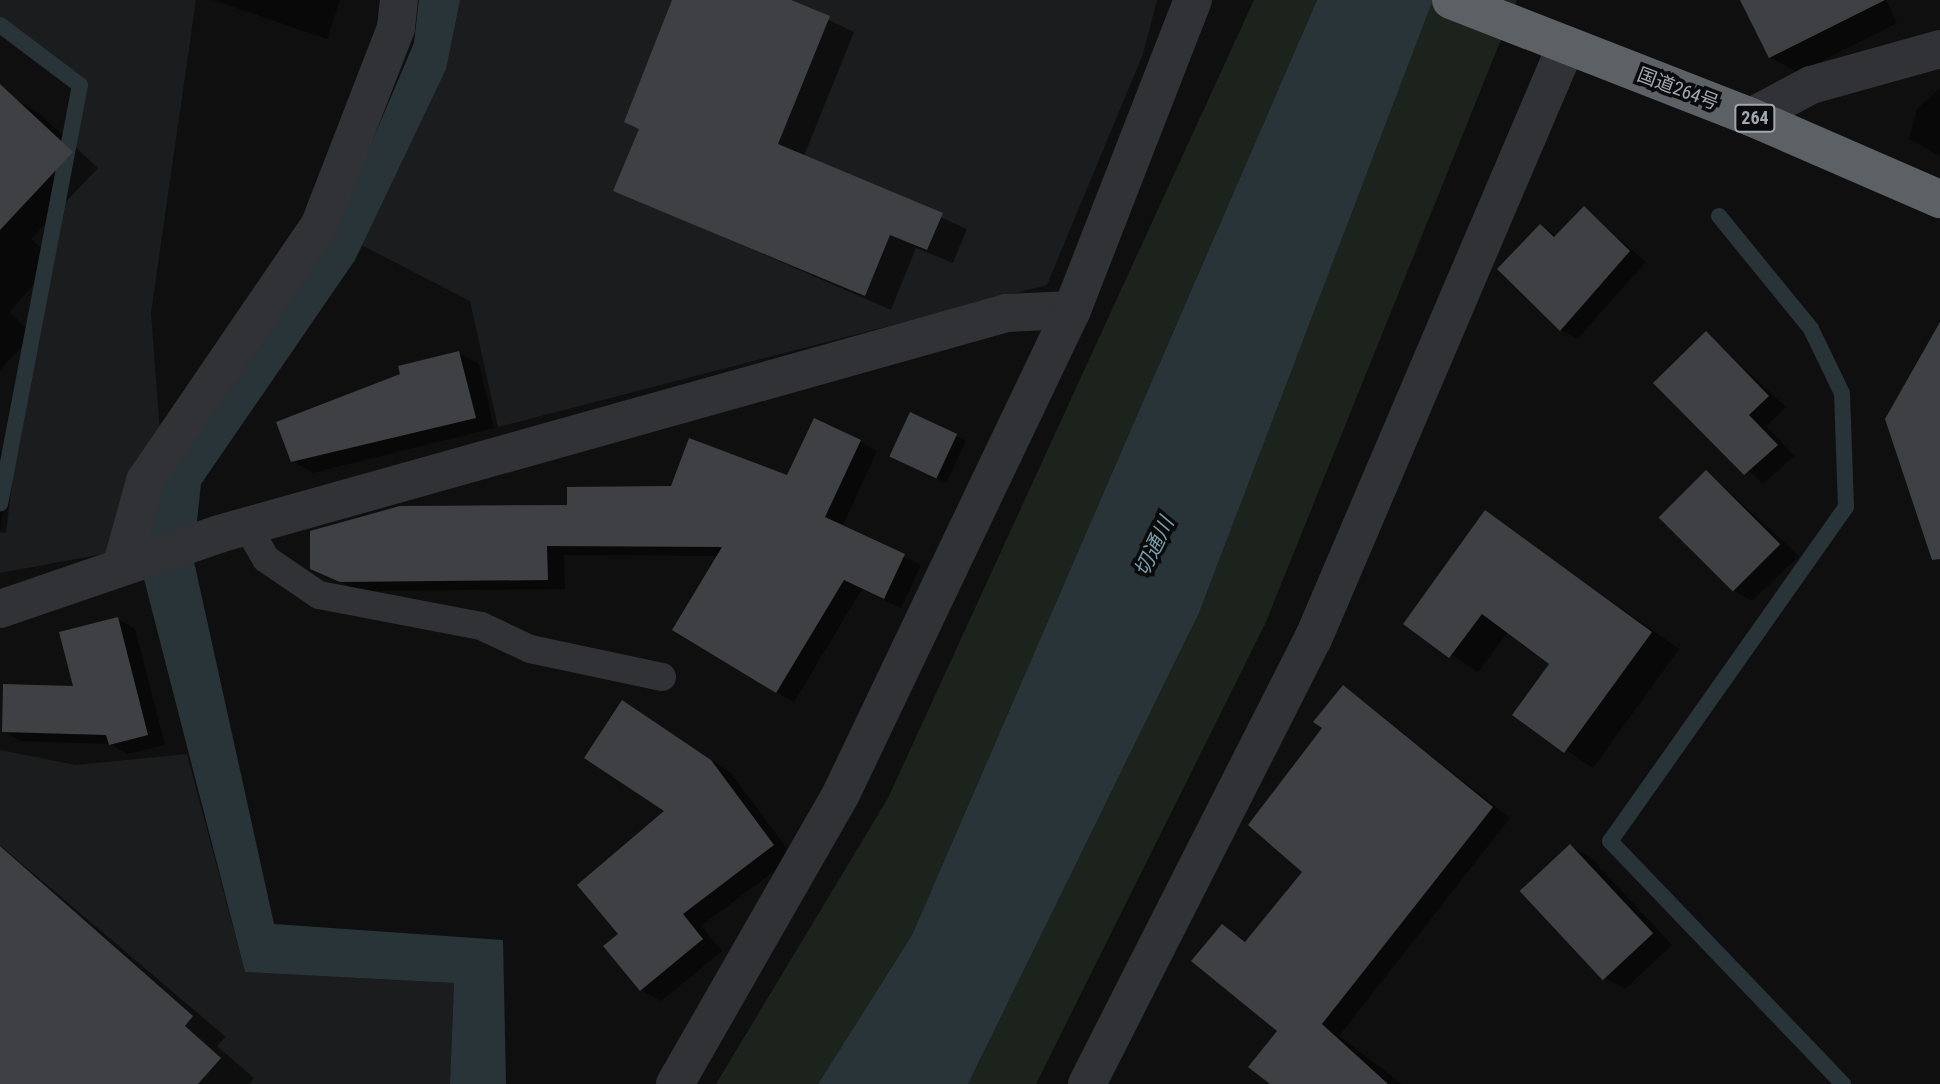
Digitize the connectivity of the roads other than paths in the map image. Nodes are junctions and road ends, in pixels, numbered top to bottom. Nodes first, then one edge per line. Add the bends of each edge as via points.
1 (399, 0) edge
2 (1193, 0) edge
3 (1451, 0) edge
4 (1566, 46) junction
5 (1940, 49) edge
6 (1751, 117) junction
7 (1940, 199) edge
8 (1072, 310) junction
9 (233, 530) junction
10 (129, 561) junction
11 (0, 610) edge
12 (662, 677) dead end
13 (676, 1084) edge
14 (1087, 1084) edge

1 - 10 street via 396,28 320,224 145,481
2 - 8 street
3 - 4 highway, 国道264号 / 264
4 - 6 highway, 国道264号 / 264
4 - 14 street via 1312,639
5 - 6 street via 1811,85
6 - 7 highway, 国道264号 / 264
8 - 9 street via 1007,313
8 - 13 street via 841,794
9 - 10 street
9 - 12 lane via 319,595 481,626 530,649
10 - 11 street

